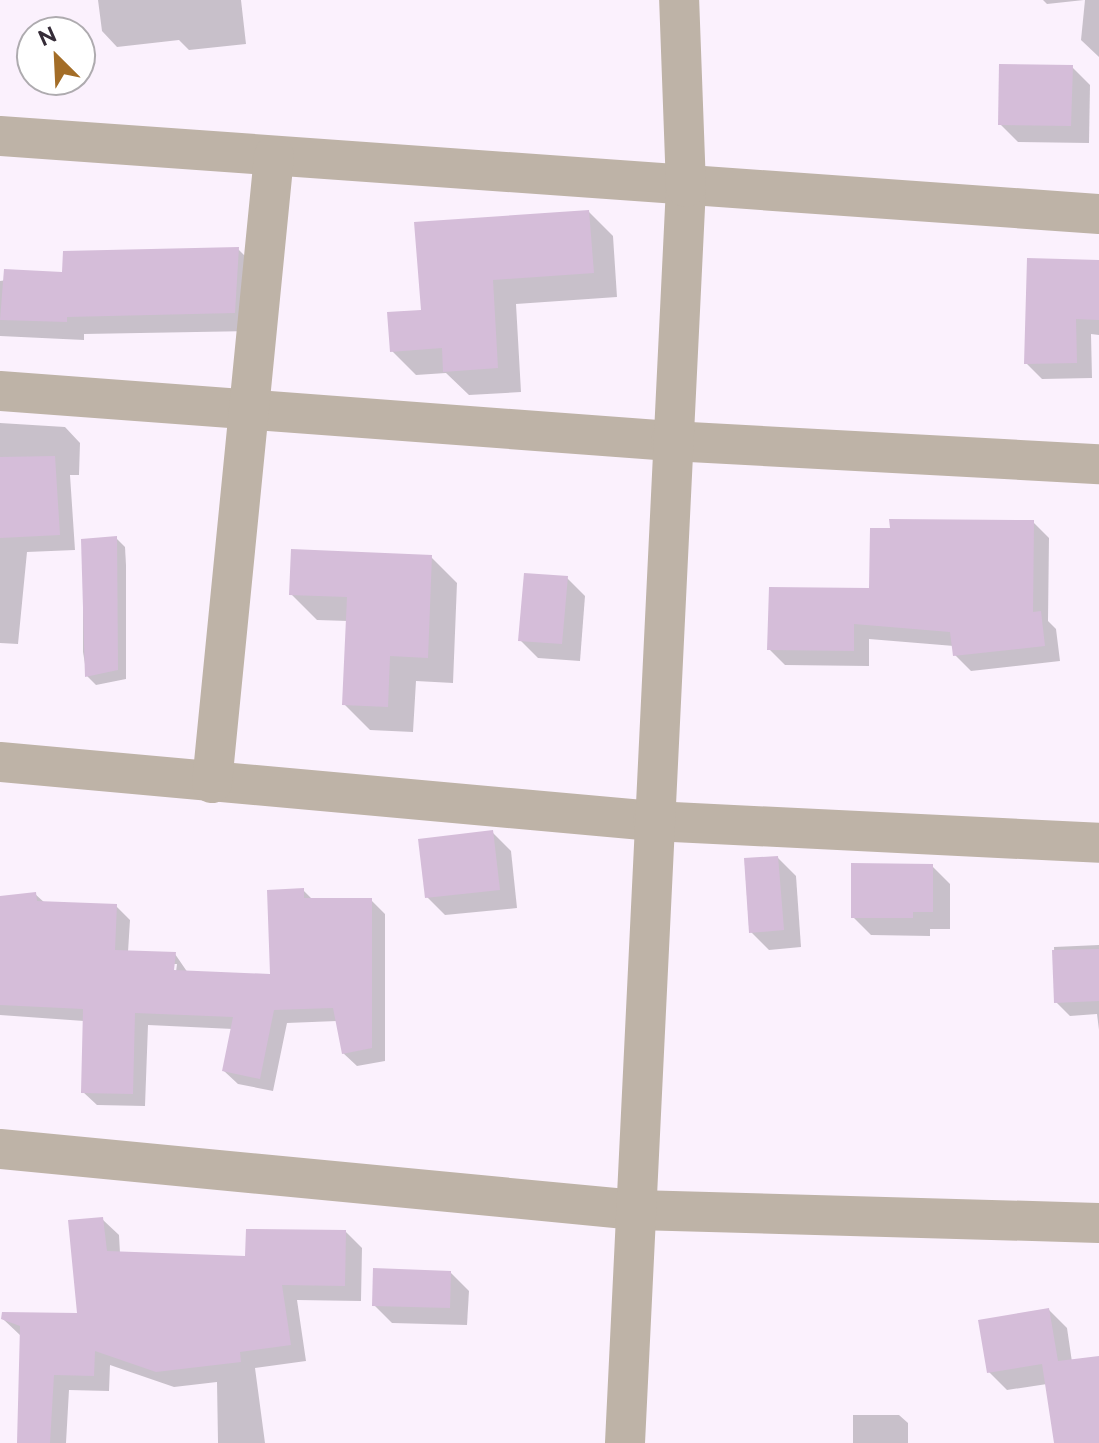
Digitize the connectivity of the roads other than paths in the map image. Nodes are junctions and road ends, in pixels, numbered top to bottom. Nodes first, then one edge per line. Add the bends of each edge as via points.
1 (679, 0) edge
2 (0, 136) edge
3 (274, 156) junction
4 (686, 187) junction
5 (1099, 214) edge
6 (0, 391) edge
7 (249, 412) junction
8 (671, 441) junction
9 (1099, 464) edge
10 (0, 762) edge
11 (212, 783) junction
12 (653, 821) junction
13 (1099, 843) edge
14 (0, 1149) edge
15 (636, 1210) junction
16 (1099, 1223) edge
17 (625, 1443) edge

1 - 4 street
2 - 3 street
3 - 4 street
3 - 7 street
4 - 5 street
4 - 8 street
6 - 7 street
7 - 8 street
7 - 11 street
8 - 9 street
8 - 12 street
10 - 11 street
11 - 12 street
12 - 13 street
12 - 15 street
14 - 15 street
15 - 16 street
15 - 17 street

